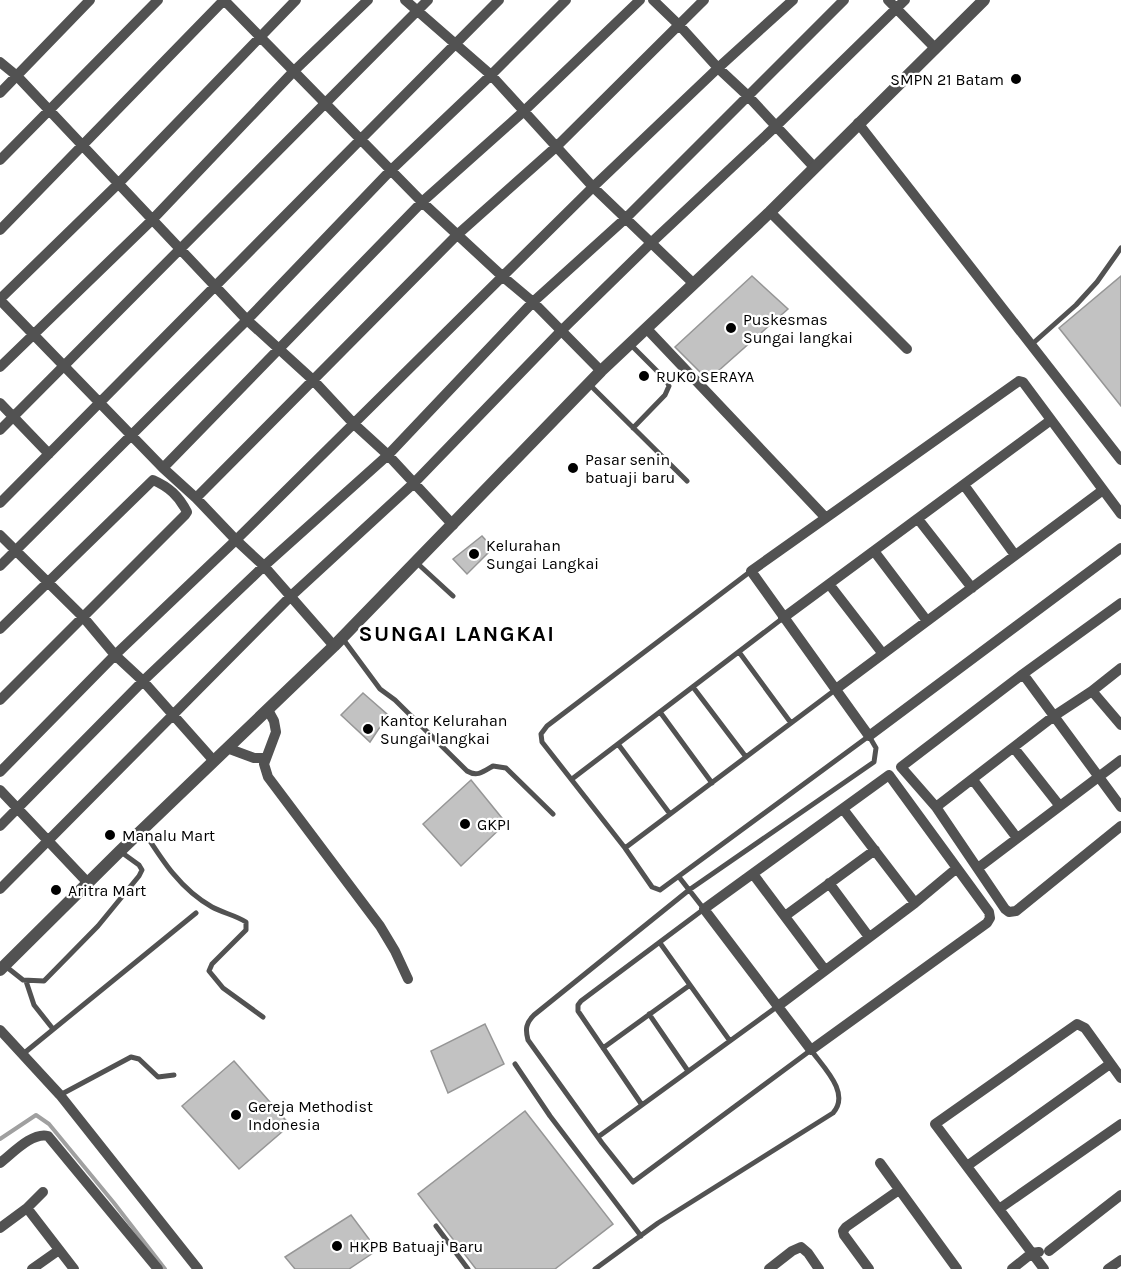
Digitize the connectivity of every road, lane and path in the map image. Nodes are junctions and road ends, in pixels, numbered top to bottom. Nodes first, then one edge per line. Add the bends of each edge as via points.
1 (90, 0) edge
2 (158, 0) edge
3 (296, 0) edge
4 (368, 0) edge
5 (405, 0) edge
6 (428, 0) edge
7 (499, 0) edge
8 (566, 0) edge
9 (640, 0) edge
10 (652, 0) edge
11 (704, 0) edge
12 (793, 0) edge
13 (844, 0) edge
14 (888, 0) edge
15 (905, 0) edge
16 (984, 0) edge
17 (896, 9) junction
18 (417, 11) junction
19 (680, 26) junction
20 (260, 37) junction
21 (455, 44) junction
22 (935, 48) junction
23 (0, 62) edge
24 (718, 68) junction
25 (294, 71) junction
26 (491, 75) junction
27 (17, 76) junction
28 (0, 93) edge
29 (748, 96) junction
30 (326, 103) junction
31 (50, 112) junction
32 (523, 112) junction
33 (858, 123) junction
34 (776, 126) junction
35 (361, 139) junction
36 (83, 147) junction
37 (556, 147) junction
38 (0, 160) edge
39 (814, 167) junction
40 (391, 170) junction
41 (118, 184) junction
42 (592, 187) junction
43 (422, 202) junction
44 (770, 212) junction
45 (626, 218) junction
46 (152, 220) junction
47 (0, 230) edge
48 (457, 235) junction
49 (652, 242) junction
50 (1121, 248) edge
51 (180, 249) junction
52 (502, 276) junction
53 (694, 284) junction
54 (215, 286) junction
55 (0, 299) edge
56 (533, 302) junction
57 (247, 320) junction
58 (647, 329) junction
59 (561, 331) junction
60 (34, 335) junction
61 (630, 344) junction
62 (1031, 345) junction
63 (279, 348) junction
64 (907, 349) dead end
65 (64, 366) junction
66 (0, 367) edge
67 (601, 371) junction
68 (313, 380) junction
69 (589, 384) junction
70 (0, 403) edge
71 (100, 403) junction
72 (13, 417) junction
73 (1051, 420) junction
74 (354, 423) junction
75 (633, 428) junction
76 (0, 430) edge
77 (131, 436) junction
78 (49, 454) junction
79 (388, 455) junction
80 (1121, 460) edge
81 (163, 468) junction
82 (687, 482) dead end
83 (414, 483) junction
84 (964, 485) junction
85 (1103, 490) junction
86 (196, 498) junction
87 (0, 503) edge
88 (1121, 514) edge
89 (825, 517) junction
90 (918, 519) junction
91 (453, 525) junction
92 (0, 535) edge
93 (236, 540) junction
94 (1121, 548) edge
95 (16, 550) junction
96 (874, 552) junction
97 (1015, 555) junction
98 (415, 562) junction
99 (0, 566) edge
100 (264, 566) junction
101 (751, 571) junction
102 (47, 581) junction
103 (830, 584) junction
104 (972, 588) junction
105 (291, 596) junction
106 (453, 596) dead end
107 (1121, 603) edge
108 (84, 618) junction
109 (783, 618) junction
110 (927, 621) junction
111 (0, 629) edge
112 (338, 642) junction
113 (739, 652) junction
114 (883, 654) junction
115 (115, 655) junction
116 (1121, 668) edge
117 (1023, 674) junction
118 (143, 681) junction
119 (693, 687) junction
120 (836, 688) junction
121 (1092, 691) junction
122 (0, 700) edge
123 (268, 710) junction
124 (660, 712) junction
125 (174, 714) junction
126 (1054, 716) junction
127 (791, 723) junction
128 (1121, 724) edge
129 (869, 736) junction
130 (618, 744) junction
131 (227, 748) junction
132 (1014, 748) junction
133 (746, 757) junction
134 (265, 758) junction
135 (1121, 760) edge
136 (213, 761) junction
137 (0, 772) edge
138 (1098, 778) junction
139 (572, 779) junction
140 (973, 780) junction
141 (711, 783) junction
142 (0, 790) edge
143 (1059, 805) junction
144 (936, 807) junction
145 (1121, 807) edge
146 (18, 808) junction
147 (843, 809) junction
148 (553, 814) dead end
149 (670, 814) junction
150 (0, 826) edge
151 (1121, 826) edge
152 (143, 830) junction
153 (1017, 838) junction
154 (48, 841) junction
155 (625, 848) junction
156 (875, 850) junction
157 (120, 851) junction
158 (957, 868) junction
159 (978, 868) junction
160 (753, 874) junction
161 (679, 877) junction
162 (88, 883) junction
163 (829, 883) junction
164 (0, 890) edge
165 (689, 890) junction
166 (915, 903) junction
167 (704, 909) junction
168 (196, 913) dead end
169 (785, 916) junction
170 (869, 937) junction
171 (660, 943) junction
172 (2, 967) edge
173 (825, 970) junction
174 (408, 979) dead end
175 (26, 981) junction
176 (690, 984) junction
177 (778, 1006) junction
178 (649, 1014) junction
179 (262, 1017) dead end
180 (53, 1029) junction
181 (0, 1030) edge
182 (730, 1041) junction
183 (603, 1048) junction
184 (811, 1050) junction
185 (22, 1054) junction
186 (515, 1064) dead end
187 (1110, 1064) junction
188 (688, 1071) junction
189 (174, 1075) dead end
190 (1121, 1078) edge
191 (60, 1095) junction
192 (642, 1105) junction
193 (1121, 1124) edge
194 (598, 1137) junction
195 (0, 1163) edge
196 (880, 1163) dead end
197 (967, 1166) junction
198 (899, 1190) junction
199 (43, 1192) dead end
200 (1121, 1195) edge
201 (27, 1208) junction
202 (999, 1209) junction
203 (436, 1226) dead end
204 (0, 1228) edge
205 (641, 1236) junction
206 (59, 1250) junction
207 (1049, 1251) junction
208 (1032, 1253) junction
209 (1121, 1260) edge
210 (1040, 1267) edge
211 (32, 1269) edge
212 (74, 1269) edge
213 (157, 1269) edge
214 (198, 1269) edge
215 (468, 1269) edge
216 (595, 1269) edge
217 (769, 1269) edge
218 (819, 1269) edge
219 (869, 1269) edge
220 (957, 1269) edge
221 (1012, 1269) edge
222 (1108, 1269) edge

1 - 27 street
2 - 31 street
3 - 20 street
4 - 25 street
5 - 18 street
6 - 18 street
7 - 21 street
8 - 26 street
9 - 32 street
10 - 19 street
11 - 19 street
12 - 24 street
13 - 29 street
14 - 17 street
15 - 17 street
16 - 22 street
17 - 22 street
17 - 34 street
18 - 21 street
18 - 30 street
19 - 24 street
19 - 37 street
20 - 25 street
20 - 36 street via 224,0
20 - 41 street
21 - 26 street
21 - 35 street
22 - 33 street
23 - 27 street
24 - 29 street
24 - 42 street
25 - 30 street
25 - 46 street
26 - 32 street
26 - 40 street
27 - 28 street
27 - 31 street
29 - 34 street
29 - 45 street
30 - 35 street
30 - 51 street
31 - 36 street
31 - 38 street
32 - 37 street
32 - 43 street
33 - 39 street
33 - 62 street
34 - 39 street
34 - 49 street
35 - 40 street
35 - 54 street
36 - 41 street
36 - 47 street
37 - 42 street
37 - 48 street
39 - 44 street
40 - 43 street
40 - 57 street
41 - 46 street
41 - 55 street
42 - 45 street
42 - 52 street
43 - 48 street
43 - 63 street
44 - 53 street
44 - 64 street
45 - 49 street
45 - 56 street
46 - 51 street
46 - 60 street
48 - 52 street
48 - 68 street
49 - 53 street
49 - 59 street
50 - 62 lane via 1076,305
51 - 54 street
51 - 65 street
52 - 56 street
52 - 74 street
53 - 58 street
54 - 57 street
54 - 71 street
55 - 60 street
56 - 59 street
56 - 79 street
57 - 63 street
57 - 77 street
58 - 61 street
58 - 89 street
59 - 67 street
59 - 83 street
60 - 65 street
60 - 66 street
61 - 67 street
61 - 75 lane via 669,386
62 - 80 street
63 - 68 street
63 - 81 street
65 - 71 street
65 - 72 street
67 - 69 street
68 - 74 street
68 - 86 street
69 - 75 lane
69 - 91 street
70 - 72 street
71 - 77 street
71 - 78 street
72 - 76 street
72 - 78 street
73 - 84 street
73 - 85 street
73 - 89 street via 1023,382 1018,381
74 - 79 street
74 - 93 street
75 - 82 lane
77 - 81 street
77 - 95 street
78 - 87 street
79 - 83 street
79 - 100 street
81 - 86 street
83 - 91 street
83 - 105 street
84 - 90 street
84 - 97 street
85 - 88 street
85 - 97 street
86 - 93 street
89 - 101 street
90 - 96 street
90 - 104 street
91 - 98 street
92 - 95 street
93 - 100 street
93 - 115 street
94 - 129 street
95 - 99 street
95 - 102 street
96 - 103 street
96 - 110 street
97 - 104 street
98 - 106 lane
98 - 112 street
100 - 105 street
100 - 118 street
101 - 109 street
101 - 139 lane via 543,729 542,742
102 - 108 street
102 - 108 street via 153,480 180,498 185,515
102 - 111 street
103 - 109 street
103 - 114 street
104 - 110 street
105 - 112 street
105 - 125 street
107 - 117 street
108 - 115 street
108 - 122 street
109 - 113 lane
109 - 120 street
110 - 114 street
112 - 123 street
112 - 148 lane via 380,689 467,771 480,774 493,766 506,768
113 - 119 lane
113 - 127 lane
114 - 120 street
115 - 118 street
115 - 137 street
116 - 121 street
117 - 126 street
117 - 144 street via 901,767
118 - 125 street
118 - 146 street
119 - 124 lane
119 - 133 lane
120 - 127 lane
120 - 129 street
121 - 126 street
121 - 128 street
123 - 131 street
123 - 134 street via 276,732
124 - 130 lane
124 - 141 lane
125 - 136 street
125 - 154 street
126 - 132 street
126 - 138 street
127 - 133 lane
129 - 161 lane
129 - 165 lane via 877,752 874,762
130 - 139 lane
130 - 149 lane
131 - 134 street
131 - 136 street
132 - 140 street
132 - 143 street
133 - 141 lane
134 - 174 street via 268,777 380,926
135 - 138 street
136 - 152 street
138 - 143 street
138 - 145 street
139 - 155 lane
140 - 144 street
140 - 153 street
141 - 149 lane
142 - 146 street
143 - 153 street
144 - 159 street
146 - 150 street
146 - 154 street
147 - 156 street
147 - 158 street via 889,775
147 - 160 street
149 - 155 lane
151 - 159 street via 1012,912 1005,909
152 - 157 street
152 - 179 lane via 172,875 187,889 213,908 246,922 246,930 209,971 223,988
153 - 159 street
154 - 162 street
154 - 164 street
155 - 161 lane via 654,889 663,889
156 - 163 street
156 - 166 street
157 - 162 street
157 - 175 lane via 139,865 139,876 98,926 44,981
158 - 166 street
158 - 184 street via 989,912 989,920
160 - 167 street
160 - 169 street
161 - 165 lane
162 - 172 street
163 - 169 street
163 - 170 street
165 - 167 lane
165 - 194 lane via 528,1020 528,1040
166 - 170 street
167 - 171 lane
167 - 177 street
168 - 180 lane
169 - 173 street
170 - 173 street
171 - 176 lane
171 - 183 lane via 578,1005 578,1011
172 - 175 lane
173 - 177 street
175 - 180 lane via 34,1005
176 - 178 lane
176 - 182 lane
177 - 182 lane
177 - 184 street
178 - 183 lane
178 - 188 lane
180 - 185 lane
181 - 185 street
182 - 188 lane
183 - 192 lane
184 - 194 lane via 633,1182
184 - 205 lane via 840,1091 840,1103 833,1113
185 - 191 street
186 - 205 lane
187 - 190 street
187 - 197 street
187 - 197 street via 1085,1028 1077,1024 935,1124
188 - 192 lane
189 - 191 lane via 158,1077 139,1059 131,1057
191 - 214 street
192 - 194 lane
193 - 202 street
195 - 213 street via 34,1138 48,1136
196 - 198 street
197 - 202 street
198 - 219 street via 843,1231
198 - 220 street
199 - 201 street
200 - 207 street
201 - 204 street
201 - 206 street
202 - 208 street
203 - 215 lane
205 - 216 lane
206 - 211 street
206 - 212 street
207 - 208 street
207 - 210 street
208 - 210 street
208 - 221 street
209 - 222 street
217 - 218 street via 801,1247

